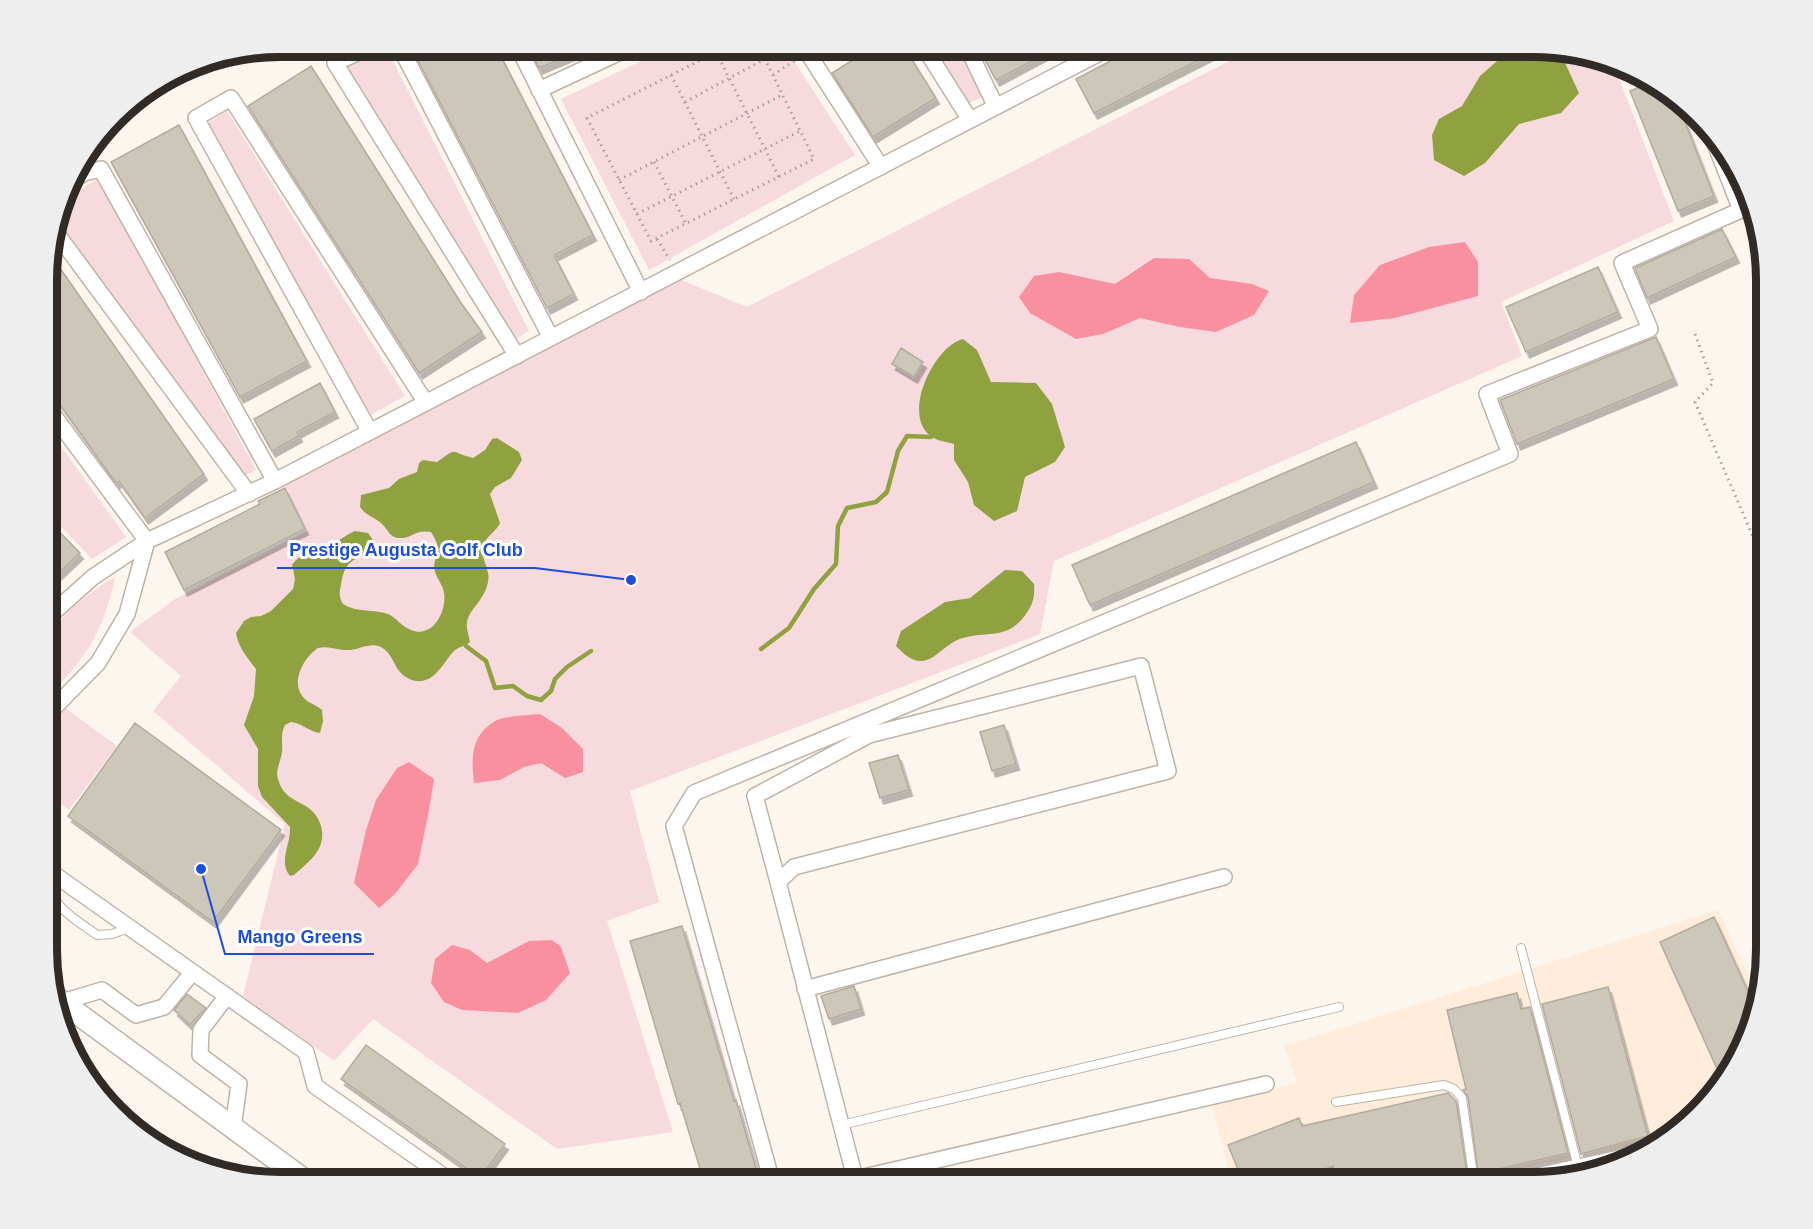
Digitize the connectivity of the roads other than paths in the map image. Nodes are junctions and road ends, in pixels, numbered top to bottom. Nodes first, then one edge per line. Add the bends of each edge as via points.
1 (347, 57) edge
2 (406, 57) edge
3 (523, 57) edge
4 (610, 57) edge
5 (811, 57) edge
6 (930, 57) edge
7 (972, 57) edge
8 (1087, 57) edge
9 (539, 90) junction
10 (996, 107) junction
11 (970, 120) junction
12 (1723, 164) edge
13 (881, 167) junction
14 (85, 172) edge
15 (61, 239) edge
16 (641, 292) junction
17 (551, 338) junction
18 (517, 356) junction
19 (426, 403) junction
20 (57, 420) edge
21 (370, 432) junction
22 (275, 481) junction
23 (249, 494) junction
24 (147, 541) junction
25 (57, 607) edge
26 (57, 705) edge
27 (57, 876) edge
28 (1224, 877) dead end
29 (778, 882) junction
30 (57, 903) edge
31 (129, 928) junction
32 (1521, 948) dead end
33 (192, 973) junction
34 (805, 989) junction
35 (227, 996) junction
36 (63, 999) edge
37 (64, 1005) edge
38 (1339, 1007) dead end
39 (1266, 1084) dead end
40 (1336, 1102) dead end
41 (840, 1126) junction
42 (233, 1128) junction
43 (1591, 1164) edge
44 (293, 1172) edge
45 (439, 1172) edge
46 (769, 1172) edge
47 (853, 1172) edge
48 (889, 1172) edge
49 (1473, 1172) edge

1 - 18 street via 335,63
2 - 17 street
3 - 9 street
4 - 9 street
5 - 13 street
6 - 11 street
7 - 10 street
8 - 10 street
9 - 16 street
10 - 11 street
11 - 13 street
12 - 46 street via 1741,210 1622,263 1650,329 1487,394 1510,454 694,793 674,826
13 - 16 street
14 - 22 street via 101,169
15 - 23 street
16 - 17 street
17 - 18 street
18 - 19 street
19 - 21 street
19 - 21 street via 231,98 196,118
20 - 24 street
21 - 22 street
22 - 23 street
23 - 24 street
24 - 25 street
24 - 26 street via 128,614 98,663
27 - 31 street
28 - 34 street
29 - 29 street via 755,796 869,735 1141,666 1168,771 794,867
29 - 34 street
30 - 31 lane via 97,935
31 - 33 street
32 - 43 lane
33 - 35 street
33 - 36 street via 164,1007 136,1015 102,990
34 - 41 street
35 - 42 street via 201,1030 200,1055 239,1084
35 - 45 street via 306,1052 315,1086
37 - 42 street
38 - 41 lane
39 - 48 street
40 - 49 lane via 1444,1085 1454,1089 1462,1098
41 - 47 street
42 - 44 street

